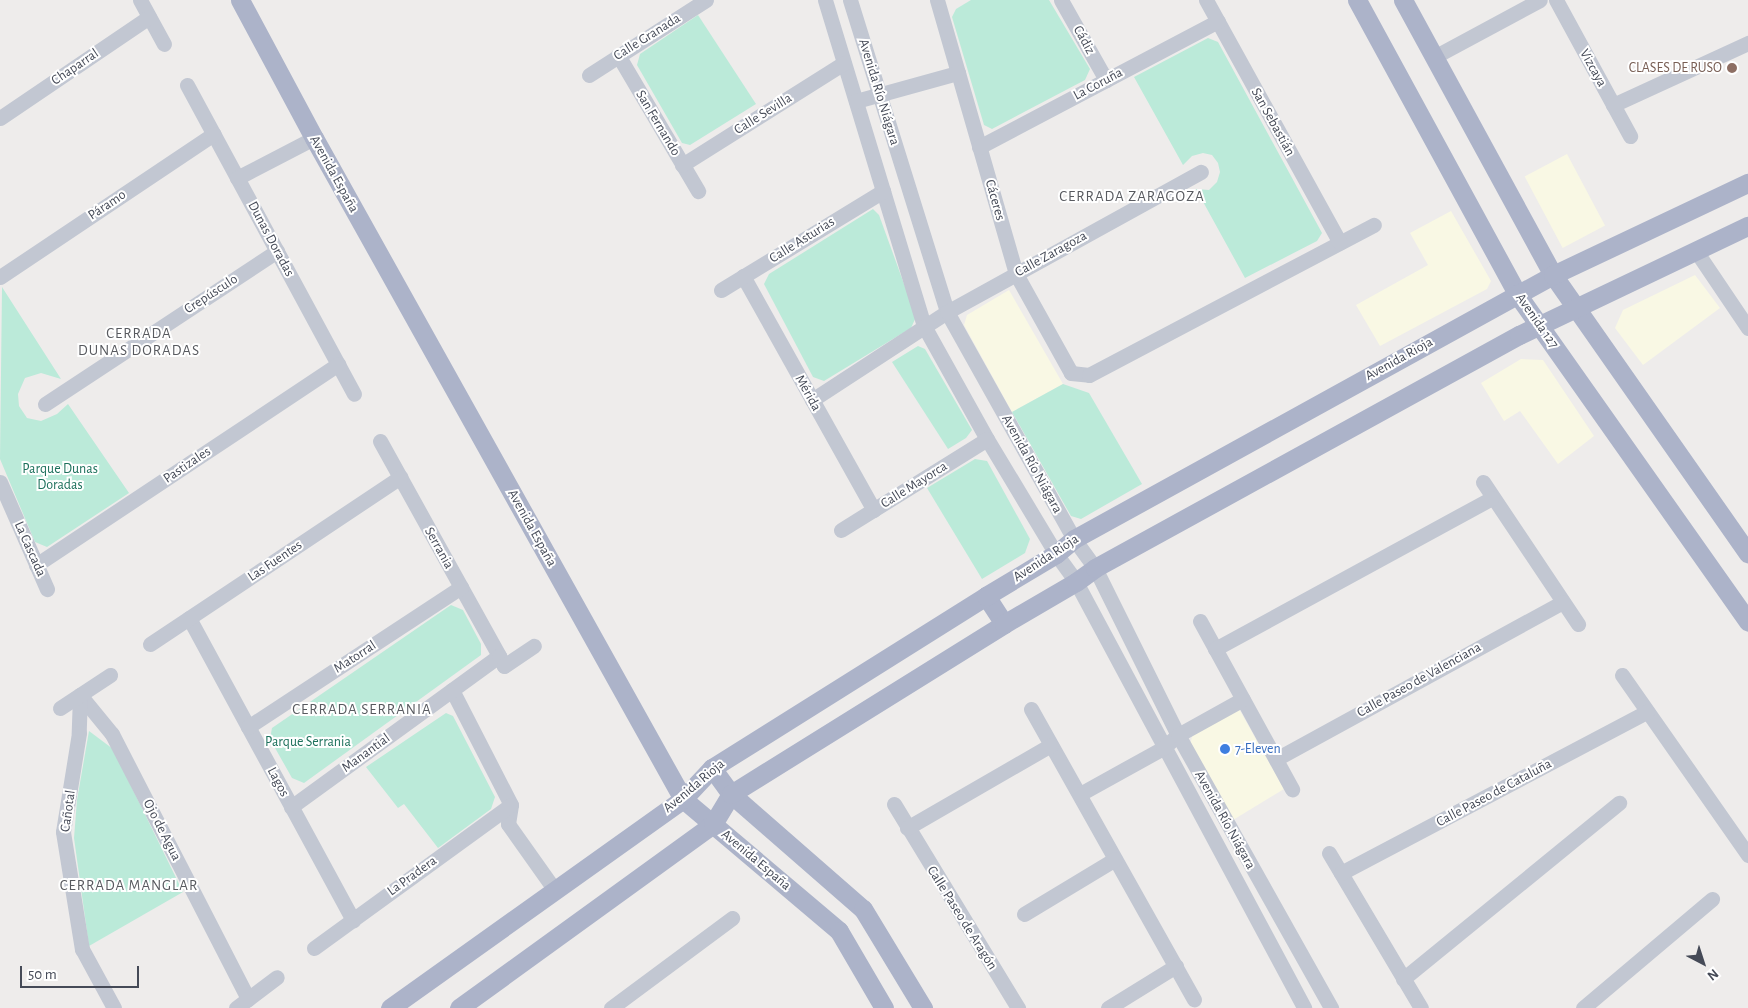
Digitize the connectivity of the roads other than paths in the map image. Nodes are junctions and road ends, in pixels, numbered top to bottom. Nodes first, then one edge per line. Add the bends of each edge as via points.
1 (140, 0) edge
2 (240, 0) edge
3 (706, 0) edge
4 (825, 0) edge
5 (850, 0) edge
6 (1061, 0) edge
7 (1206, 0) edge
8 (1357, 0) edge
9 (1403, 0) edge
10 (1540, 0) edge
11 (1556, 0) edge
12 (942, 2) edge
13 (149, 17) junction
14 (1218, 21) junction
15 (1748, 43) edge
16 (164, 44) dead end
17 (618, 55) junction
18 (1434, 57) junction
19 (844, 63) junction
20 (958, 73) junction
21 (589, 74) dead end
22 (1106, 80) junction
23 (187, 85) dead end
24 (880, 95) junction
25 (856, 101) junction
26 (1613, 105) junction
27 (0, 118) edge
28 (214, 134) junction
29 (1630, 136) dead end
30 (314, 138) junction
31 (979, 147) junction
32 (682, 165) junction
33 (1201, 172) dead end
34 (237, 178) junction
35 (1748, 183) edge
36 (883, 191) junction
37 (698, 192) dead end
38 (1374, 225) dead end
39 (1748, 226) edge
40 (1340, 243) junction
41 (277, 251) junction
42 (1696, 251) junction
43 (1016, 274) junction
44 (1553, 275) junction
45 (743, 276) junction
46 (0, 277) edge
47 (721, 290) dead end
48 (1518, 294) junction
49 (1575, 307) junction
50 (946, 312) junction
51 (1539, 325) junction
52 (924, 326) junction
53 (1748, 328) edge
54 (338, 364) junction
55 (354, 394) dead end
56 (812, 400) junction
57 (44, 404) dead end
58 (987, 439) junction
59 (380, 441) dead end
60 (400, 477) junction
61 (0, 482) edge
62 (1483, 482) dead end
63 (1492, 498) junction
64 (874, 510) junction
65 (841, 530) dead end
66 (1074, 539) junction
67 (1056, 554) junction
68 (1748, 554) edge
69 (36, 565) junction
70 (1095, 568) junction
71 (1076, 582) junction
72 (461, 588) junction
73 (47, 589) dead end
74 (986, 596) junction
75 (1563, 602) junction
76 (189, 618) junction
77 (1200, 621) dead end
78 (1748, 622) edge
79 (1004, 624) junction
80 (1578, 624) dead end
81 (924, 636) junction
82 (150, 644) dead end
83 (534, 646) dead end
84 (1215, 649) junction
85 (499, 656) junction
86 (943, 663) junction
87 (110, 675) dead end
88 (1622, 675) dead end
89 (452, 690) junction
90 (80, 695) junction
91 (1243, 699) junction
92 (60, 708) dead end
93 (1031, 709) dead end
94 (1647, 712) junction
95 (248, 727) junction
96 (1178, 735) junction
97 (1051, 745) junction
98 (1163, 748) junction
99 (1276, 759) junction
100 (712, 768) junction
101 (1292, 789) dead end
102 (731, 794) junction
103 (1080, 794) junction
104 (684, 799) junction
105 (894, 804) dead end
106 (1619, 804) dead end
107 (511, 805) junction
108 (291, 806) junction
109 (713, 824) junction
110 (907, 828) junction
111 (1329, 853) dead end
112 (1748, 855) edge
113 (1115, 859) junction
114 (1342, 873) junction
115 (554, 889) junction
116 (1712, 898) dead end
117 (1024, 914) dead end
118 (732, 918) dead end
119 (352, 920) junction
120 (314, 948) dead end
121 (1176, 966) junction
122 (277, 977) dead end
123 (1403, 979) junction
124 (248, 999) junction
125 (1194, 999) dead end
126 (114, 1008) edge
127 (236, 1008) edge
128 (390, 1008) edge
129 (459, 1008) edge
130 (611, 1008) edge
131 (884, 1008) edge
132 (921, 1008) edge
133 (1018, 1008) edge
134 (1108, 1008) edge
135 (1304, 1008) edge
136 (1331, 1008) edge
137 (1421, 1008) edge
138 (1582, 1008) edge

1 - 13 street
2 - 30 main road, Avenida España
3 - 17 street, Calle Granada
4 - 19 street, Avenida Río Niágara
5 - 24 street, Avenida Río Niágara
6 - 22 street, Cádiz
7 - 14 street, San Sebastián
8 - 48 main road, Avenida 127
9 - 18 main road
10 - 18 street
11 - 26 street, Vizcaya
12 - 20 street, Cáceres
13 - 16 street
13 - 27 street, Chaparral
14 - 22 street, La Coruña
14 - 40 street, San Sebastián
15 - 26 street
17 - 21 street, Calle Granada
17 - 32 street, San Fernando
18 - 44 main road
19 - 25 street, Avenida Río Niágara
19 - 32 street, Calle Sevilla
20 - 24 street
20 - 31 street, Cáceres
22 - 31 street, La Coruña
23 - 28 street, Dunas Doradas
24 - 25 street
24 - 50 street, Avenida Río Niágara
25 - 36 street, Avenida Río Niágara
26 - 29 street, Vizcaya
28 - 34 street, Dunas Doradas
28 - 46 street, Páramo
30 - 34 street
30 - 104 main road, Avenida España
31 - 43 street, Cáceres
32 - 37 street, San Fernando
33 - 43 street, Calle Zaragoza
34 - 41 street, Dunas Doradas
35 - 44 main road, Avenida Rioja
36 - 45 street, Calle Asturias
36 - 52 street, Avenida Río Niágara
38 - 40 street
39 - 42 main road
40 - 43 street, Cáceres via 1089,375 1071,373
41 - 54 street, Dunas Doradas
41 - 57 street, Crepúsculo
42 - 49 main road
42 - 53 street
43 - 50 street, Calle Zaragoza
44 - 48 main road, Avenida Rioja
44 - 49 main road
45 - 47 street, Calle Asturias
45 - 56 street, Mérida
48 - 51 main road, Avenida 127
48 - 66 main road, Avenida Rioja
49 - 51 main road
49 - 68 main road
50 - 52 street, Calle Zaragoza
50 - 66 street, Avenida Río Niágara
51 - 70 main road
51 - 78 main road, Avenida 127
52 - 56 street, Calle Zaragoza
52 - 58 street, Avenida Río Niágara
54 - 55 street, Dunas Doradas
54 - 69 street, Pastizales
56 - 64 street, Mérida
58 - 64 street, Calle Mayorca
58 - 67 street, Avenida Río Niágara
59 - 60 street, Serrania
60 - 72 street, Serrania
60 - 76 street, Las Fuentes
61 - 69 street, La Cascada
62 - 63 street
63 - 75 street
63 - 84 street
64 - 65 street, Calle Mayorca
66 - 67 main road, Avenida Rioja
66 - 70 street, Avenida Río Niágara
67 - 71 street, Avenida Río Niágara
67 - 74 main road, Avenida Rioja
69 - 73 street, La Cascada
70 - 71 main road
70 - 96 street, Avenida Río Niágara
71 - 79 main road
71 - 98 street, Avenida Río Niágara
72 - 85 street, Serrania
72 - 95 street, Matorral
74 - 79 main road
74 - 81 main road, Avenida Rioja
75 - 80 street
75 - 99 street, Calle Paseo de Valenciana
76 - 82 street, Las Fuentes
76 - 95 street, Lagos
77 - 84 street
79 - 86 main road
81 - 86 main road
81 - 100 main road, Avenida Rioja
83 - 85 street via 504,666
84 - 91 street
85 - 89 street, Manantial
86 - 102 main road
87 - 90 street
88 - 94 street
89 - 107 street
89 - 108 street, Manantial
90 - 92 street
90 - 124 street, Ojo de Agua via 112,734
90 - 126 street, Cañotal via 78,742 63,832 82,949
91 - 96 street
91 - 99 street
93 - 97 street
94 - 112 street
94 - 114 street, Calle Paseo de Cataluña
95 - 108 street, Lagos
96 - 98 street
96 - 136 street, Avenida Río Niágara
97 - 103 street
97 - 110 street
98 - 103 street
98 - 135 street, Avenida Río Niágara
99 - 101 street
100 - 102 main road
100 - 104 main road, Avenida Rioja
102 - 109 main road
102 - 132 main road via 863,909
103 - 113 street
104 - 109 main road, Avenida España
104 - 115 main road, Avenida Rioja
105 - 110 street, Calle Paseo de Aragón
106 - 123 street
107 - 115 street via 508,824
107 - 119 street, La Pradera
108 - 119 street, Lagos
109 - 129 main road
109 - 131 main road, Avenida España via 839,931
110 - 133 street, Calle Paseo de Aragón
111 - 114 street
113 - 117 street
113 - 121 street
114 - 123 street
115 - 128 main road, Avenida Rioja
116 - 138 street
118 - 130 street
119 - 120 street, La Pradera
121 - 125 street
121 - 134 street
122 - 124 street
123 - 137 street
124 - 127 street

